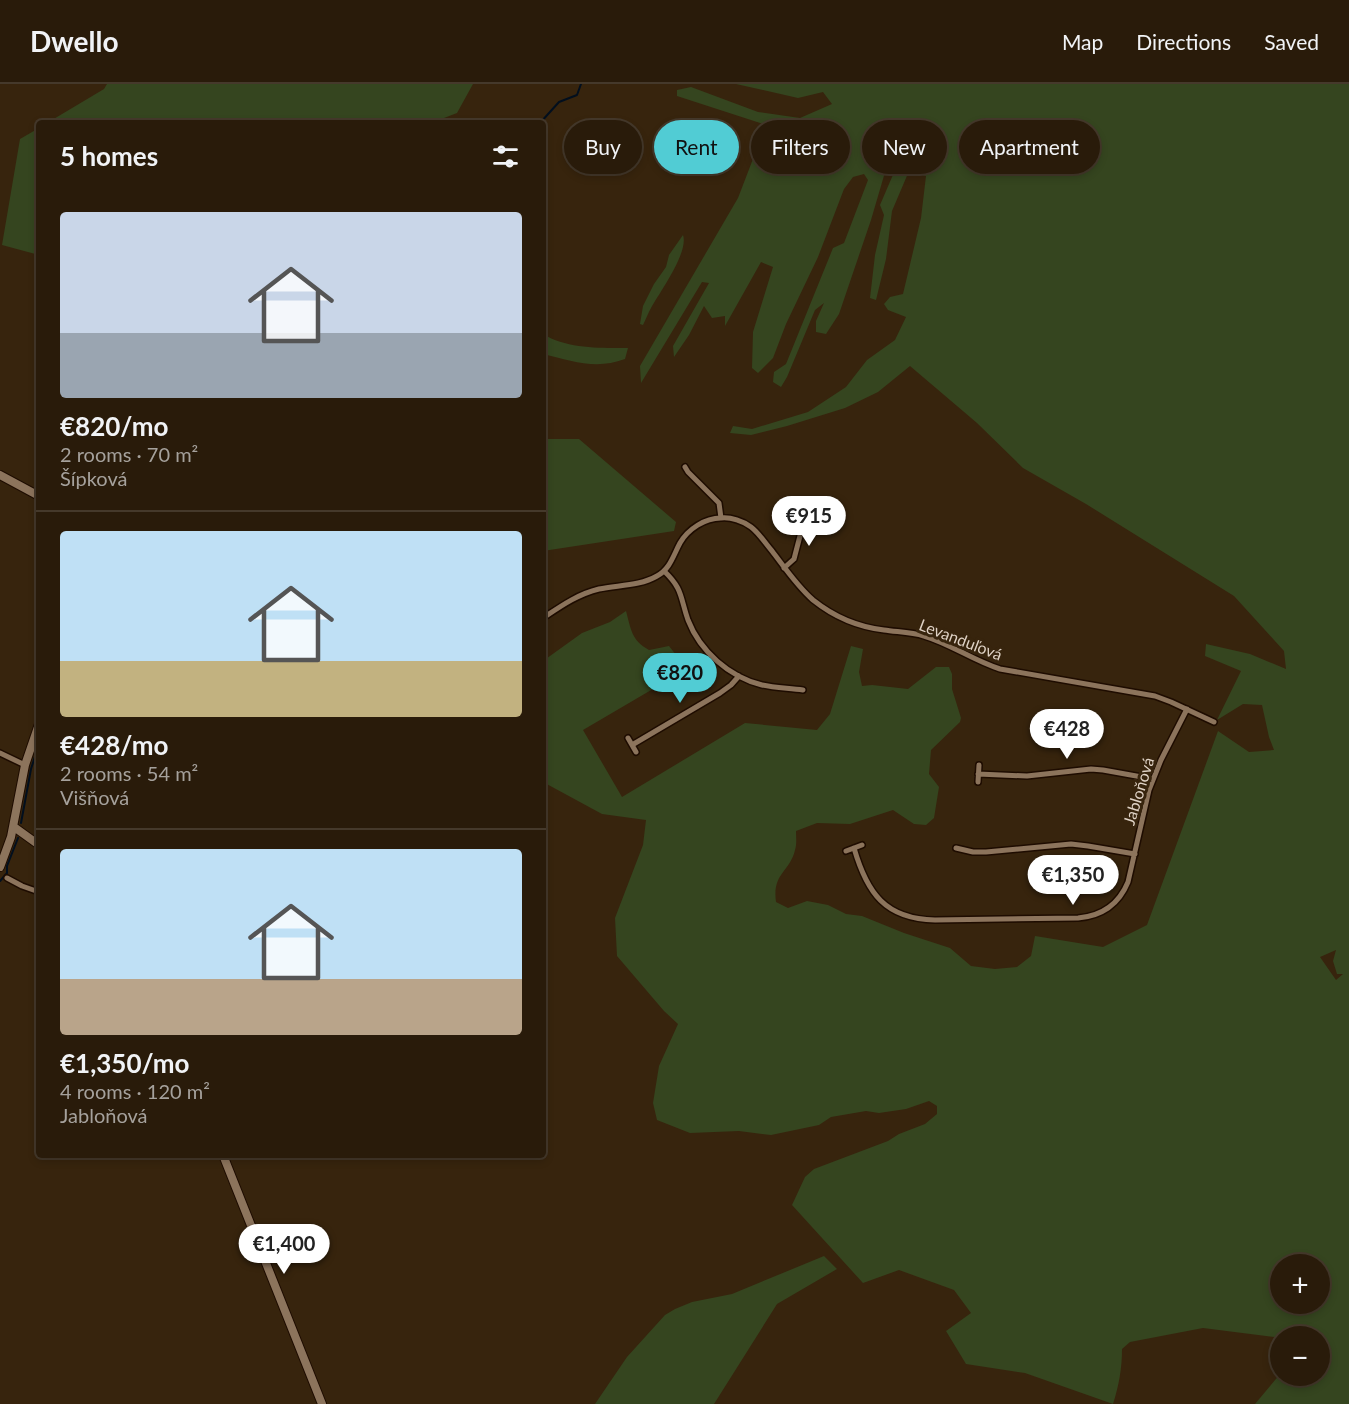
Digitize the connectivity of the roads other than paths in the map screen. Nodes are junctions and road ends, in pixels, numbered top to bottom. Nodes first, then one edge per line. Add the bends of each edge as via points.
1 (685, 467) dead end
2 (0, 475) edge
3 (36, 494) edge
4 (807, 509) dead end
5 (721, 518) junction
6 (784, 568) junction
7 (664, 571) junction
8 (546, 616) edge
9 (739, 676) junction
10 (803, 690) dead end
11 (1187, 709) junction
12 (1214, 722) dead end
13 (36, 733) edge
14 (628, 738) dead end
15 (632, 745) junction
16 (636, 752) dead end
17 (0, 753) edge
18 (25, 765) junction
19 (979, 765) dead end
20 (978, 774) junction
21 (1153, 779) junction
22 (978, 782) dead end
23 (14, 827) junction
24 (36, 843) edge
25 (862, 845) dead end
26 (854, 848) junction
27 (956, 848) dead end
28 (846, 851) dead end
29 (1135, 854) junction
30 (0, 867) edge
31 (7, 878) dead end
32 (36, 891) edge
33 (224, 1158) edge
34 (322, 1404) edge

1 - 5 street via 719,503
2 - 3 street
4 - 6 street via 794,559
5 - 6 street, Levanduľová via 751,527
5 - 7 street via 708,520 690,531
6 - 11 street, Levanduľová via 819,604 857,624 923,636 1000,669 1148,694
7 - 8 street via 645,581 587,592
7 - 9 street via 678,586 689,620 708,653
9 - 10 street via 762,685
9 - 15 street via 720,693
11 - 12 street, Levanduľová
11 - 21 street, Jabloňová
13 - 18 street
14 - 15 street
15 - 16 street
17 - 18 street
18 - 23 street
19 - 20 street
20 - 21 street via 1027,776 1091,769
20 - 22 street
21 - 29 street, Jabloňová
23 - 24 street
23 - 30 street
25 - 26 street
26 - 28 street
26 - 29 street, Jabloňová via 863,876 880,900 904,915 935,920 1097,915 1125,891
27 - 29 street via 986,852 1071,844
31 - 32 street
33 - 34 street

